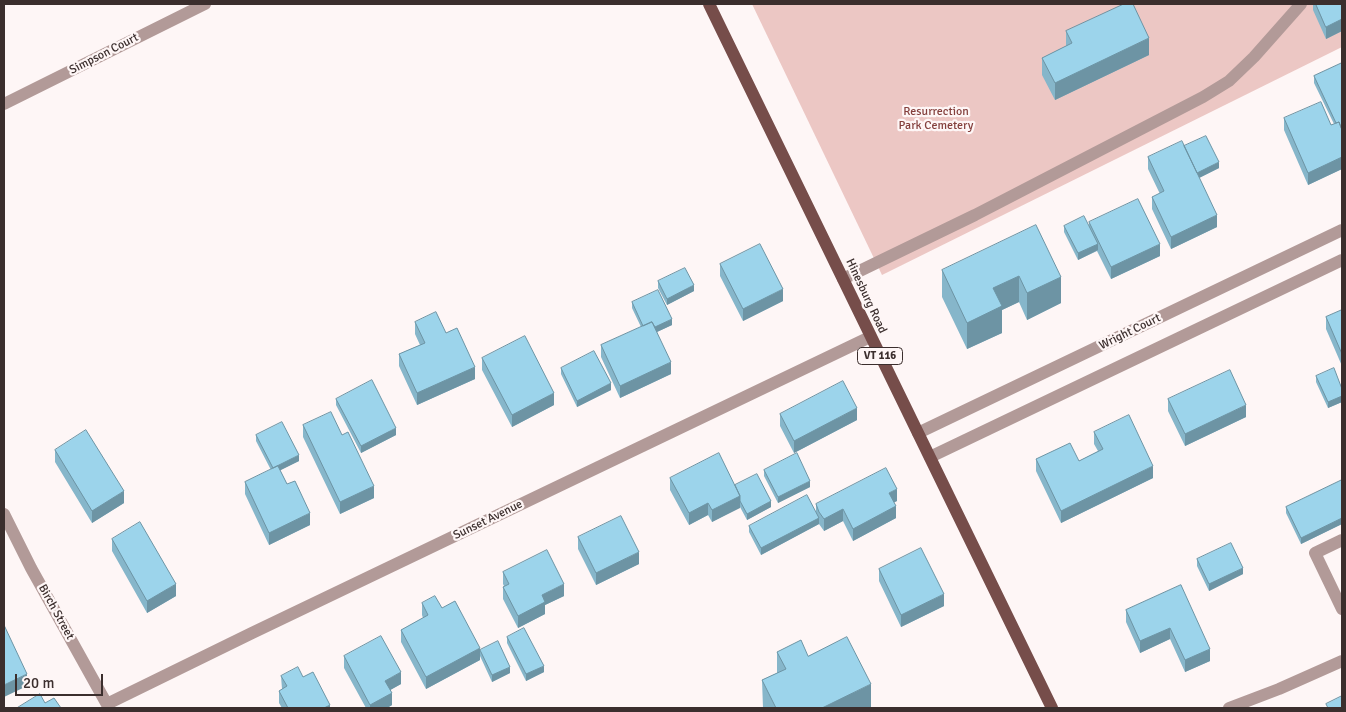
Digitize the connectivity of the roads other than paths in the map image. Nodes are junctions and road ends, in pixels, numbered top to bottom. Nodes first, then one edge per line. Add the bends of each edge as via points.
1 (205, 4) edge
2 (709, 4) edge
3 (1301, 4) edge
4 (4, 104) edge
5 (1342, 230) edge
6 (1342, 260) edge
7 (843, 279) junction
8 (870, 337) junction
9 (918, 433) junction
10 (930, 457) junction
11 (4, 514) edge
12 (1342, 540) edge
13 (1342, 609) edge
14 (1342, 661) edge
15 (108, 706) edge
16 (1048, 707) edge
17 (1229, 708) edge

1 - 4 street, Simpson Court
2 - 7 main road, Hinesburg Road / VT 116
3 - 7 street via 1242,69 1203,97
5 - 9 street, Wright Court
6 - 10 street
7 - 8 main road, Hinesburg Road / VT 116
8 - 9 main road, Hinesburg Road / VT 116
8 - 15 street, Sunset Avenue via 252,633
9 - 10 main road, Hinesburg Road / VT 116
10 - 16 main road, Hinesburg Road / VT 116
11 - 15 street, Birch Street
12 - 13 street via 1315,553
14 - 17 street

